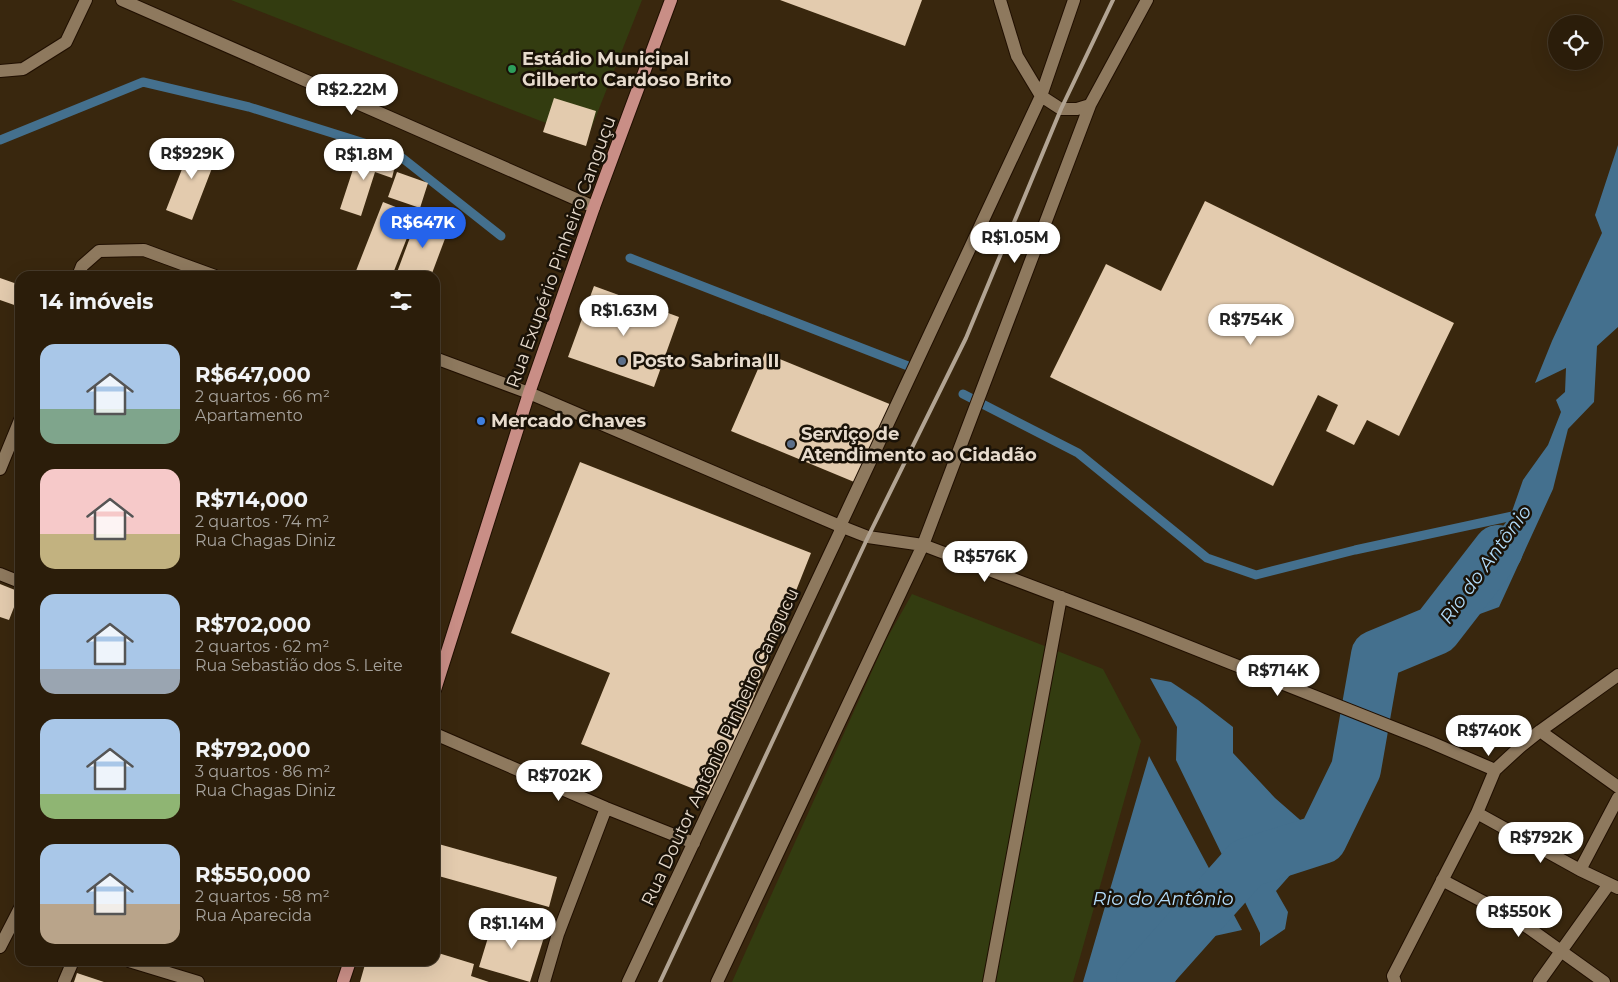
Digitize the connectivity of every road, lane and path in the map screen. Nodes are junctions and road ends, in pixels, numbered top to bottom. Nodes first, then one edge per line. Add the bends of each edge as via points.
1 (86, 0) edge
2 (122, 0) edge
3 (671, 0) edge
4 (1000, 0) edge
5 (1074, 0) edge
6 (1147, 0) edge
7 (0, 71) edge
8 (1041, 96) junction
9 (1090, 104) junction
10 (594, 207) junction
11 (80, 271) edge
12 (201, 271) edge
13 (440, 360) edge
14 (529, 393) junction
15 (15, 432) edge
16 (0, 469) edge
17 (840, 526) junction
18 (923, 545) junction
19 (0, 574) edge
20 (15, 580) edge
21 (1062, 597) junction
22 (440, 674) edge
23 (1618, 676) edge
24 (1540, 731) junction
25 (440, 736) edge
26 (1495, 770) junction
27 (1618, 787) edge
28 (1618, 798) edge
29 (606, 808) junction
30 (1477, 813) junction
31 (694, 843) junction
32 (1580, 870) junction
33 (1442, 880) junction
34 (1614, 886) edge
35 (15, 924) edge
36 (0, 947) edge
37 (1562, 950) junction
38 (71, 966) edge
39 (145, 966) edge
40 (348, 966) edge
41 (1394, 979) edge
42 (64, 982) edge
43 (198, 982) edge
44 (343, 982) edge
45 (544, 982) edge
46 (628, 982) edge
47 (717, 982) edge
48 (989, 982) edge
49 (1539, 982) edge
50 (1604, 982) edge

1 - 7 street via 66,42 23,68
2 - 10 street
3 - 10 main road, Rua Exupério Pinheiro Canguçu
4 - 8 street via 1016,56
5 - 8 street, Rua Doutor Antônio Pinheiro Cangucu
6 - 9 street
8 - 9 street via 1061,109 1077,109
8 - 17 street, Rua Doutor Antônio Pinheiro Cangucu
9 - 18 street
10 - 14 main road, Rua Exupério Pinheiro Canguçu
11 - 12 street via 99,251 144,250
13 - 14 street
14 - 17 street
14 - 22 main road, Rua Exupério Pinheiro Canguçu
15 - 16 street
17 - 18 street via 868,537
17 - 31 street, Rua Doutor Antônio Pinheiro Cangucu via 840,532
18 - 21 street
18 - 47 street
19 - 20 street
21 - 26 street
21 - 48 street
23 - 24 street
24 - 26 street
24 - 27 street
25 - 29 street
26 - 30 street
28 - 32 street
29 - 31 street
29 - 45 street via 558,934
30 - 32 street
30 - 33 street
31 - 46 street, Rua Doutor Antônio Pinheiro Cangucu
32 - 34 street
33 - 37 street via 1516,919
33 - 41 street
34 - 37 street
35 - 36 street
37 - 49 street
37 - 50 street
38 - 42 street
39 - 43 street
40 - 44 main road

